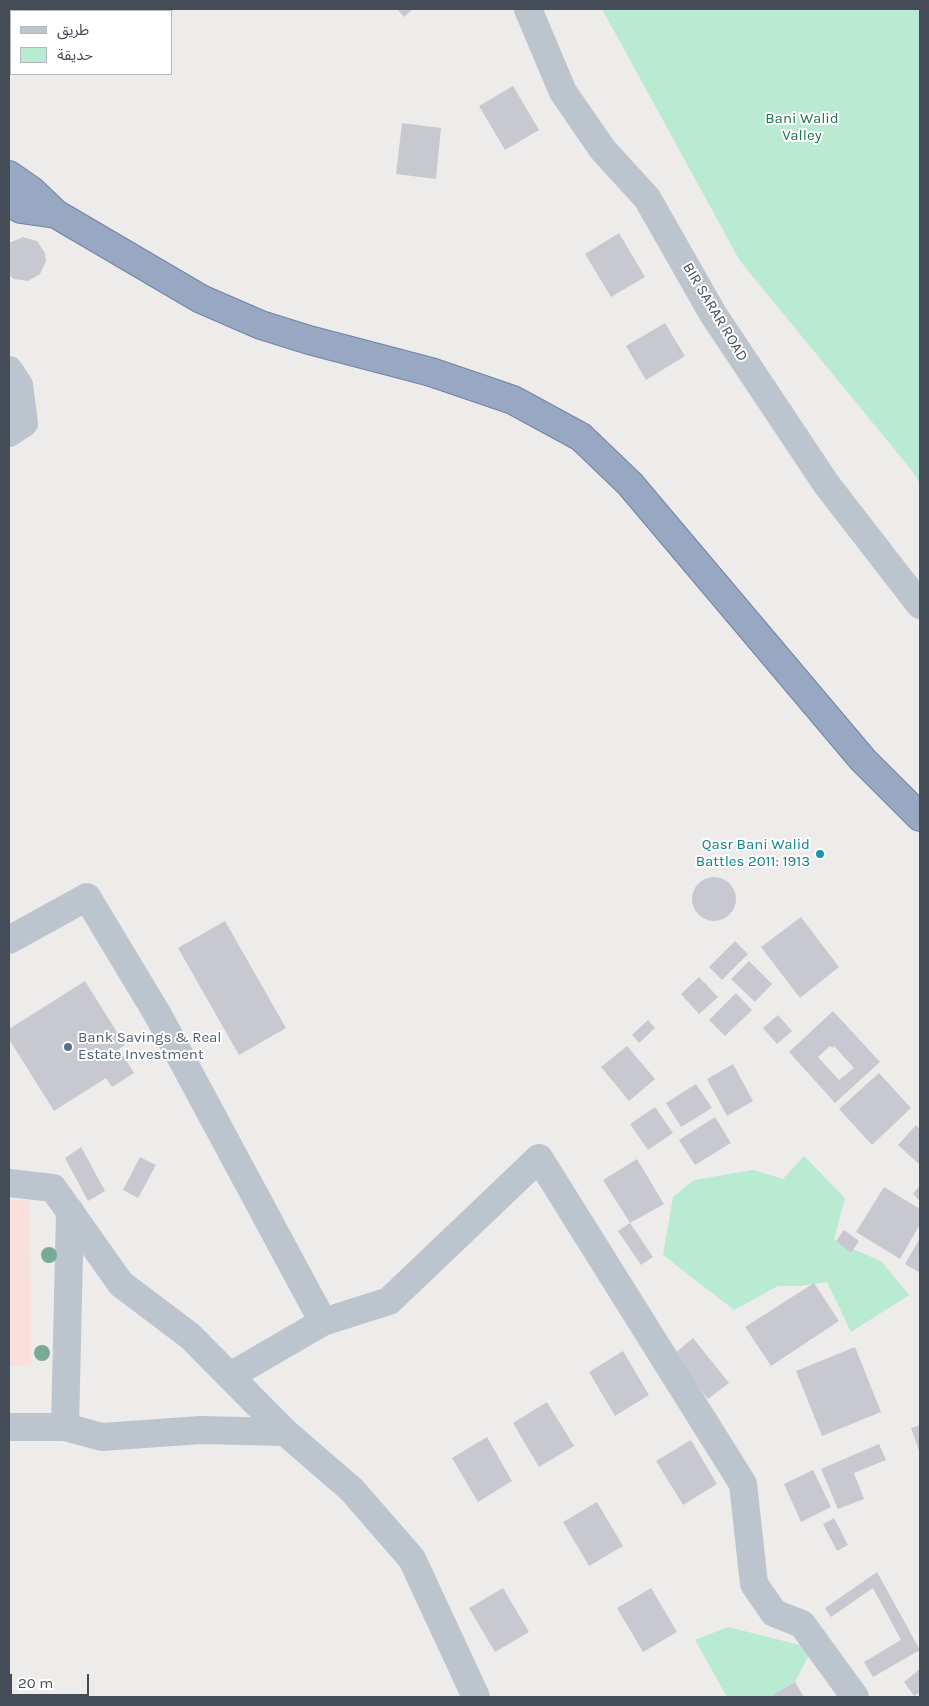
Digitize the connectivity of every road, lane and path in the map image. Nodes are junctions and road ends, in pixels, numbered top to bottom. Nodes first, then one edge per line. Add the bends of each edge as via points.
1 (528, 9) edge
2 (9, 175) edge
3 (9, 202) edge
4 (56, 214) junction
5 (9, 370) edge
6 (9, 433) edge
7 (920, 605) edge
8 (920, 817) edge
9 (9, 940) edge
10 (9, 1183) edge
11 (70, 1210) junction
12 (323, 1322) junction
13 (230, 1376) junction
14 (65, 1426) junction
15 (9, 1428) edge
16 (285, 1432) junction
17 (476, 1697) edge
18 (854, 1697) edge

1 - 7 street, BIR SARAR ROAD via 563,92 603,150 647,198 713,314 827,485
2 - 4 highway
3 - 4 highway via 21,209
4 - 8 highway via 201,299 235,314 308,340 431,372 513,400 581,437 630,484 863,760
5 - 6 street via 19,385 24,422
9 - 12 street via 87,896 158,1015
10 - 11 street via 53,1188
11 - 13 street via 121,1284 190,1336
11 - 14 street
12 - 13 street
12 - 18 street via 389,1301 539,1158 743,1484 754,1584 774,1613 802,1624
13 - 16 street
14 - 15 street
14 - 16 street via 102,1437 201,1430
16 - 17 street via 352,1490 412,1559

